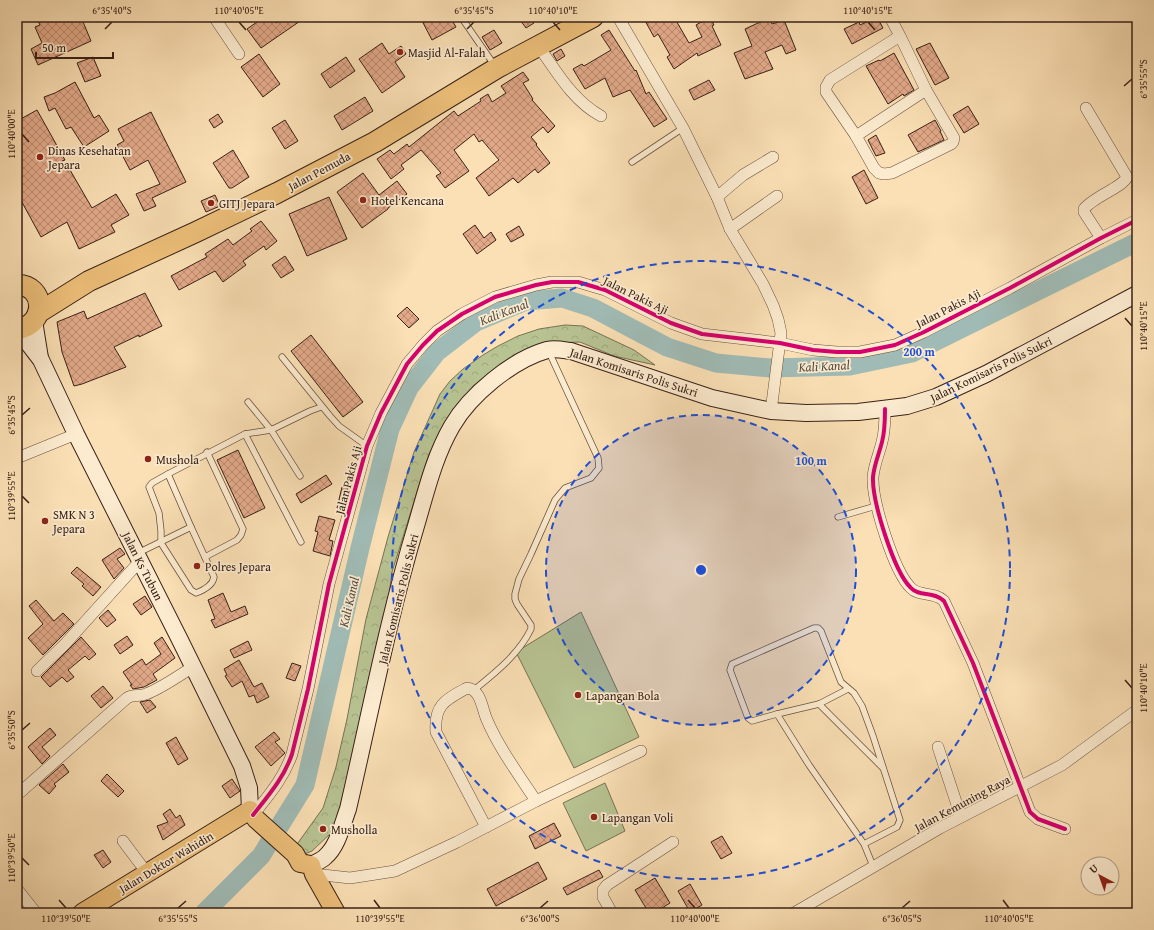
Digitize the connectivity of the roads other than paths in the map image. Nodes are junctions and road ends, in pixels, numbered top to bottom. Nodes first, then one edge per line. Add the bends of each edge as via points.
1 (214, 17) edge
2 (461, 17) edge
3 (593, 17) edge
4 (618, 17) edge
5 (890, 17) edge
6 (900, 36) junction
7 (539, 47) junction
8 (239, 54) dead end
9 (497, 68) junction
10 (926, 90) junction
11 (1086, 108) dead end
12 (600, 116) dead end
13 (683, 128) junction
14 (856, 136) junction
15 (773, 157) dead end
16 (632, 162) dead end
17 (777, 196) dead end
18 (717, 197) junction
19 (1137, 220) edge
20 (730, 229) junction
21 (1101, 238) junction
22 (1137, 294) edge
23 (25, 305) edge
24 (780, 343) junction
25 (548, 350) junction
26 (282, 357) dead end
27 (248, 402) dead end
28 (772, 406) junction
29 (321, 407) junction
30 (885, 409) junction
31 (271, 430) junction
32 (76, 434) junction
33 (245, 434) junction
34 (367, 446) junction
35 (207, 452) junction
36 (17, 458) edge
37 (168, 474) junction
38 (300, 476) dead end
39 (876, 506) junction
40 (838, 517) dead end
41 (191, 527) junction
42 (301, 542) dead end
43 (161, 543) junction
44 (205, 557) junction
45 (138, 558) junction
46 (193, 667) junction
47 (37, 671) dead end
48 (848, 689) junction
49 (474, 690) junction
50 (819, 704) junction
51 (1137, 710) edge
52 (777, 714) junction
53 (938, 747) dead end
54 (641, 751) dead end
55 (884, 769) junction
56 (1021, 787) junction
57 (17, 795) edge
58 (536, 801) junction
59 (253, 815) junction
60 (961, 818) junction
61 (486, 827) junction
62 (1065, 829) dead end
63 (123, 841) dead end
64 (673, 842) dead end
65 (864, 844) junction
66 (873, 866) junction
67 (312, 870) junction
68 (146, 873) junction
69 (17, 889) edge
70 (36, 913) edge
71 (82, 913) edge
72 (336, 913) edge
73 (612, 913) edge
74 (794, 913) edge

1 - 8 street
2 - 9 lane
3 - 7 highway, Jalan Pemuda
4 - 13 street
5 - 6 street
6 - 10 street
6 - 14 street via 830,80 826,87 826,92
7 - 9 highway, Jalan Pemuda
7 - 12 street via 580,102
9 - 23 highway, Jalan Pemuda via 375,142 291,186 89,281
10 - 14 street
10 - 14 street via 954,138 951,144 892,173 884,174 874,168
11 - 21 street via 1127,177 1125,181 1084,209
13 - 16 lane
13 - 18 street
15 - 18 street
17 - 20 street
18 - 20 street
19 - 21 street, Jalan Pakis Aji
20 - 24 street via 773,305 781,333
21 - 24 street, Jalan Pakis Aji via 1010,288 895,345 860,352 837,352
22 - 30 main road, Jalan Komisaris Polis Sukri via 986,374 936,397 907,406
23 - 32 main road, Jalan Ks Tubun via 41,360
24 - 28 street
24 - 34 street, Jalan Pakis Aji via 702,334 671,323 591,285 565,281 536,285 495,297 462,314 423,344 407,364 381,412
25 - 28 main road, Jalan Komisaris Polis Sukri via 571,351 712,398
25 - 49 lane via 598,458 598,468 591,478 565,488 555,500 519,579 515,594 517,604 531,625 530,629 511,658
25 - 67 main road, Jalan Komisaris Polis Sukri via 529,357 475,395 445,440 436,461 400,578 348,809 341,830 330,850
26 - 29 lane
27 - 31 lane
28 - 30 main road, Jalan Komisaris Polis Sukri via 806,414
29 - 31 lane
29 - 34 lane via 339,426
30 - 39 street via 883,435 873,479
31 - 33 lane
31 - 38 lane
32 - 36 street
32 - 45 main road, Jalan Ks Tubun
33 - 35 lane
33 - 42 lane
34 - 59 street, Jalan Pakis Aji via 329,584 292,754 281,779
35 - 37 lane
35 - 44 lane via 243,529 237,540
37 - 41 lane
37 - 43 lane via 149,487 159,513
39 - 40 lane
39 - 56 street via 892,555 910,588 915,592 934,595 944,602 973,663
41 - 43 lane
41 - 44 lane
43 - 44 lane via 194,592 211,585 214,580
43 - 45 lane
45 - 46 main road, Jalan Ks Tubun
45 - 47 street via 65,644
46 - 57 street via 150,692 127,698
46 - 59 main road, Jalan Ks Tubun via 242,766 249,788
48 - 50 lane
48 - 52 lane via 841,682 821,631 814,628 730,667 749,719 752,721
48 - 55 lane via 854,693 862,706
49 - 58 street via 479,696 488,722
49 - 61 street via 467,688 450,697 442,705 435,720 436,732
50 - 52 lane
50 - 55 lane
51 - 56 street, Jalan Kemuning Raya via 1062,765
52 - 65 lane
53 - 60 street
54 - 58 street
55 - 65 lane via 899,822 897,826
56 - 60 street, Jalan Kemuning Raya
56 - 62 street via 1027,806 1034,817
58 - 61 street
59 - 67 main road via 295,854 300,863
59 - 68 main road, Jalan Doktor Wahidin
60 - 66 street, Jalan Kemuning Raya
61 - 67 street via 395,871 350,878
63 - 68 street
64 - 73 street via 607,885 603,890 603,897
65 - 66 lane
66 - 74 street, Jalan Kemuning Raya
67 - 72 main road
68 - 71 main road, Jalan Doktor Wahidin
69 - 70 street

